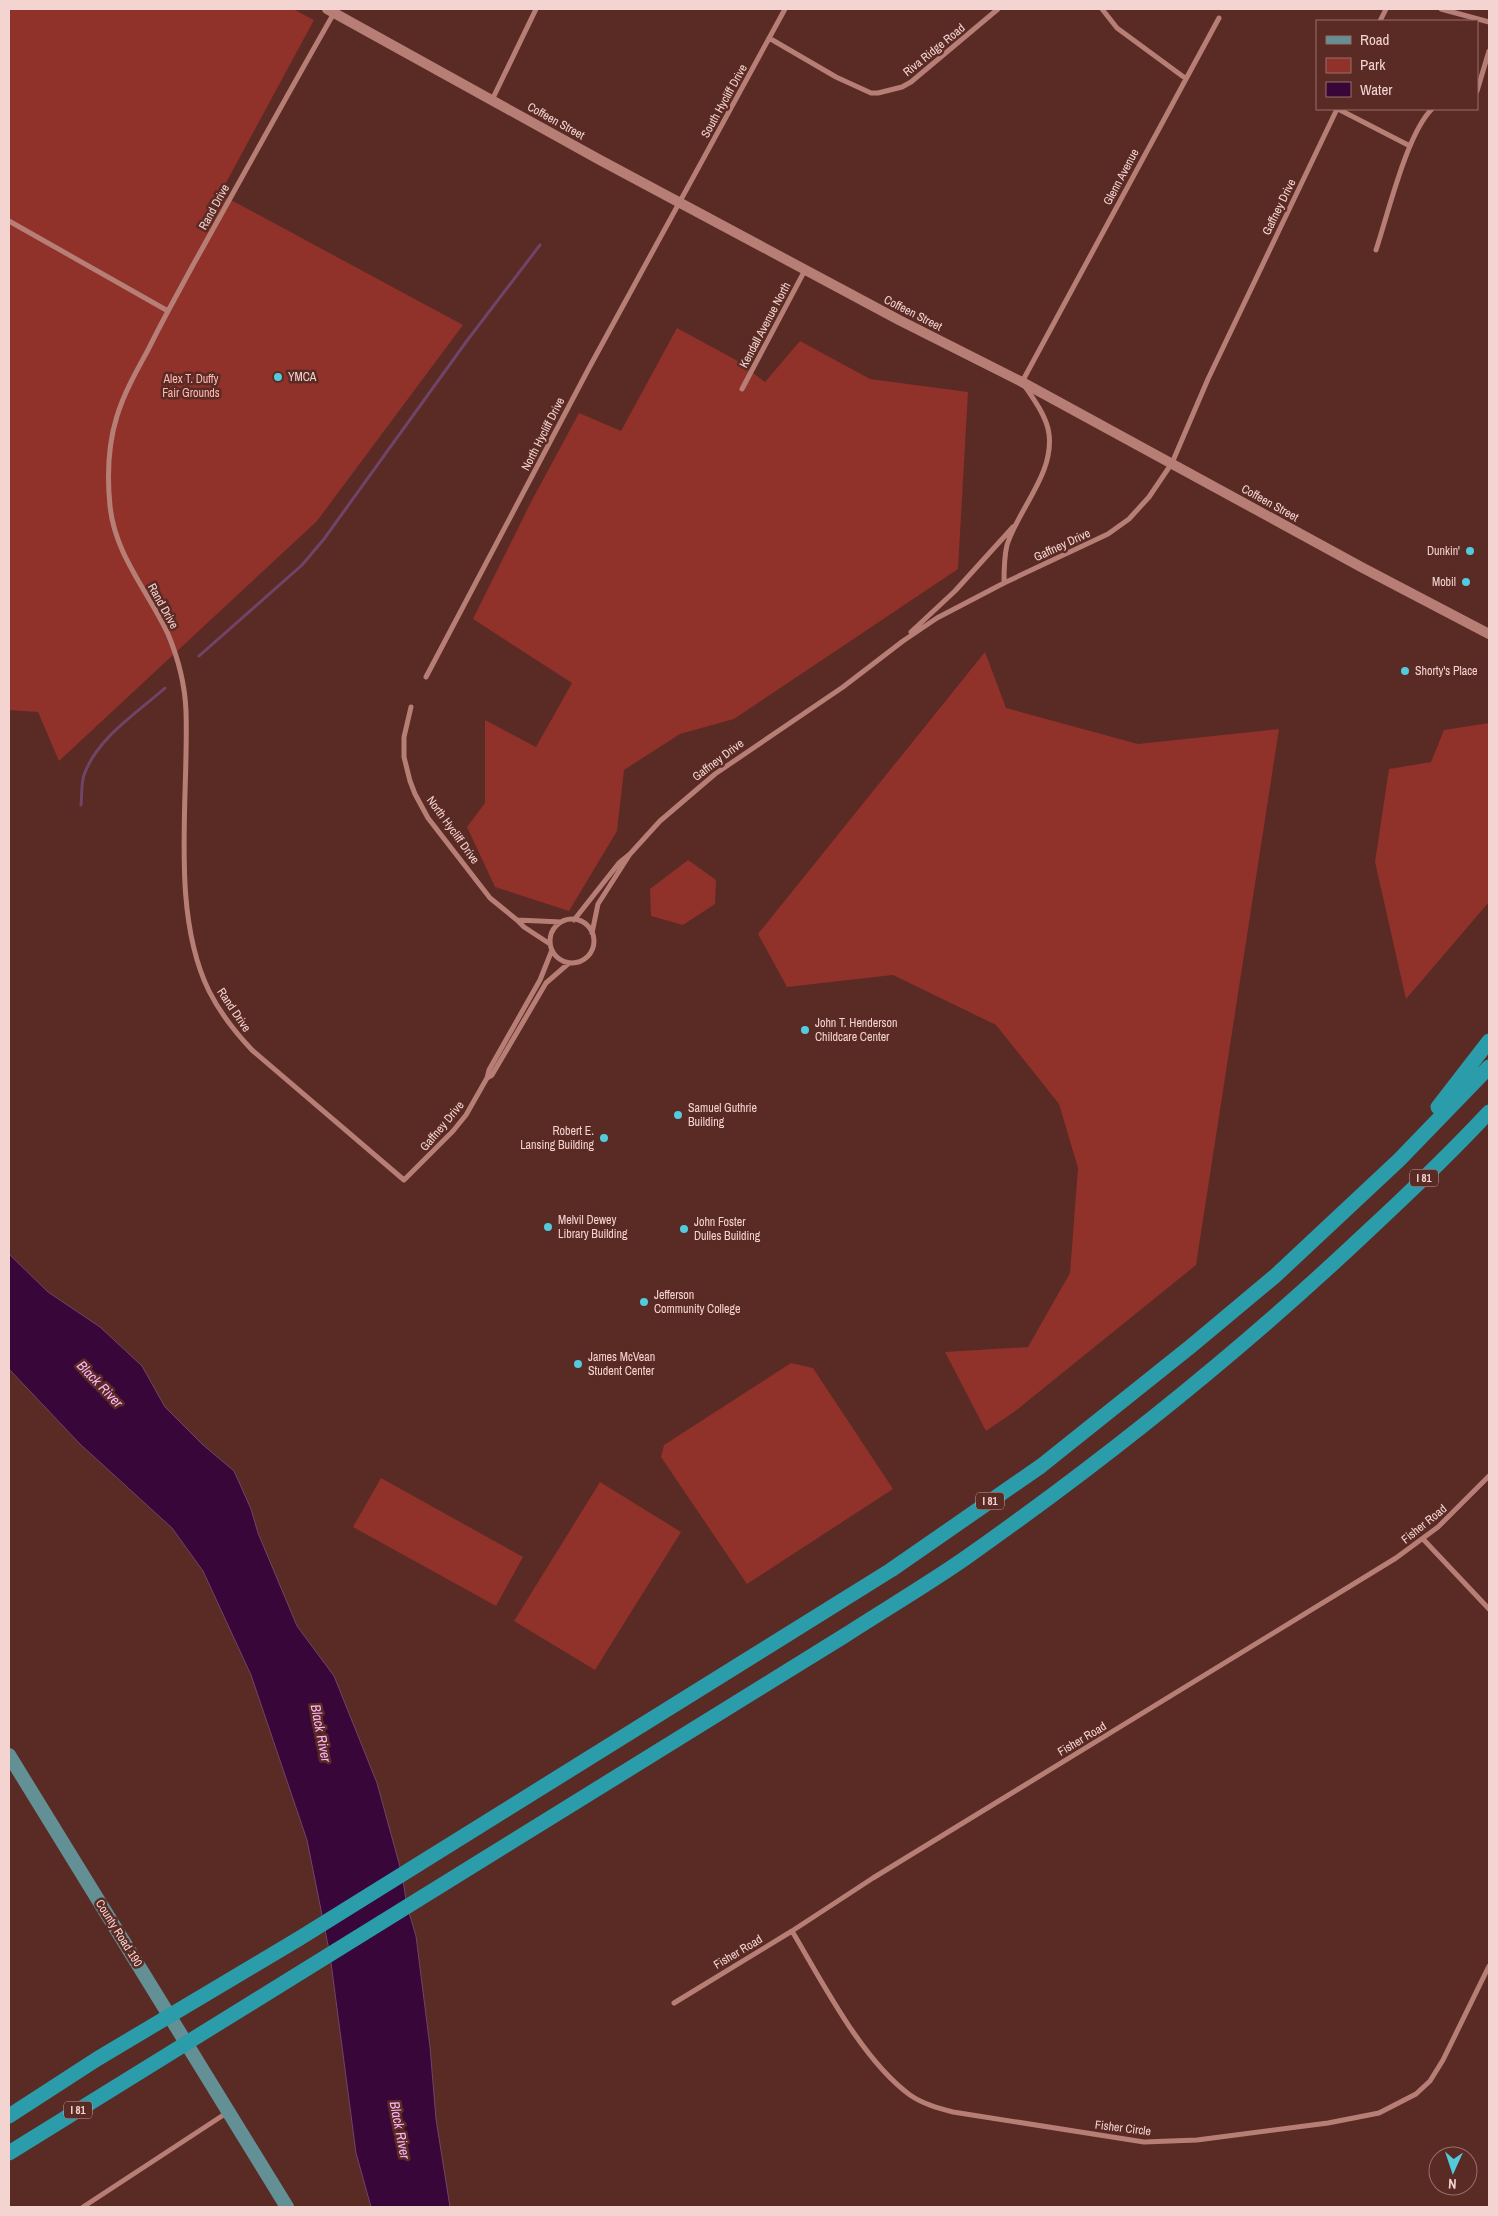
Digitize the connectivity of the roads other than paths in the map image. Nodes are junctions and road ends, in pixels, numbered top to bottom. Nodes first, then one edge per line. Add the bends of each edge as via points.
1 (536, 9) edge
2 (785, 9) edge
3 (998, 9) edge
4 (1102, 9) edge
5 (1441, 9) edge
6 (331, 11) edge
7 (1219, 18) dead end
8 (1489, 22) edge
9 (769, 38) junction
10 (1489, 51) edge
11 (1185, 78) junction
12 (1478, 88) edge
13 (492, 100) junction
14 (1338, 110) edge
15 (1340, 110) edge
16 (1431, 110) edge
17 (1410, 146) junction
18 (680, 202) junction
19 (9, 221) edge
20 (1376, 250) dead end
21 (805, 270) junction
22 (168, 311) junction
23 (1022, 382) junction
24 (742, 389) dead end
25 (1172, 463) junction
26 (1018, 521) junction
27 (1004, 583) junction
28 (1489, 634) edge
29 (902, 641) junction
30 (426, 677) dead end
31 (411, 707) dead end
32 (630, 854) junction
33 (517, 920) junction
34 (574, 920) junction
35 (561, 922) junction
36 (592, 933) junction
37 (550, 944) junction
38 (552, 950) junction
39 (569, 963) junction
40 (1489, 1041) edge
41 (1489, 1067) edge
42 (487, 1078) junction
43 (1489, 1112) edge
44 (1489, 1116) edge
45 (1475, 1128) junction
46 (1399, 1160) junction
47 (404, 1180) joint
48 (1489, 1476) edge
49 (1422, 1539) junction
50 (1489, 1609) edge
51 (9, 1755) edge
52 (792, 1931) junction
53 (1489, 1966) edge
54 (674, 2003) dead end
55 (228, 2112) junction
56 (9, 2116) edge
57 (9, 2153) edge
58 (83, 2207) edge
59 (287, 2207) edge

1 - 13 street
2 - 9 street, South Hycliff Drive
3 - 9 street, Riva Ridge Road via 911,82 878,93 836,77
4 - 11 street via 1117,28
5 - 8 street
6 - 13 main road, Coffeen Street
6 - 22 street, Rand Drive
7 - 11 street, Glenn Avenue
9 - 18 street, South Hycliff Drive
10 - 12 street
11 - 23 street, Glenn Avenue
13 - 18 main road, Coffeen Street
14 - 25 street, Gaffney Drive via 1208,379
15 - 17 street
16 - 17 street
17 - 20 street
18 - 21 main road, Coffeen Street
18 - 30 street, North Hycliff Drive
19 - 22 street
21 - 23 main road, Coffeen Street
21 - 24 street, Kendall Avenue North
22 - 47 street, Rand Drive via 125,394 116,420 108,470 111,510 128,566 168,634 182,674 186,708 185,883 188,923 196,956 209,991 231,1027 252,1050
23 - 25 main road, Coffeen Street
23 - 26 street via 1040,410 1049,432 1049,450
25 - 27 street, Gaffney Drive via 1149,497 1108,534
25 - 28 main road, Coffeen Street
26 - 27 street via 1007,545
26 - 29 street via 955,591
27 - 29 street, Gaffney Drive via 937,618
29 - 32 street, Gaffney Drive via 843,687 714,774 660,821
31 - 33 street, North Hycliff Drive via 404,737 404,758 415,794 428,818 490,898
32 - 34 street, Gaffney Drive via 619,863
32 - 36 street, Gaffney Drive via 598,904
33 - 35 street
33 - 37 street, North Hycliff Drive
34 - 35 street
34 - 36 street via 585,924
35 - 37 street via 552,932
36 - 39 street via 594,944 589,955 579,962
37 - 38 street
38 - 39 street via 560,960
38 - 42 street, Gaffney Drive via 545,970
39 - 42 street, Gaffney Drive via 546,983 497,1067
40 - 46 highway
41 - 46 highway, I 81
42 - 47 street, Gaffney Drive via 453,1131
43 - 45 highway, I 81
44 - 45 highway
45 - 57 highway, I 81 via 1302,1293 1198,1383 1085,1471 962,1560
46 - 56 highway, I 81 via 1276,1276 1183,1353 1040,1466 891,1570
48 - 49 street, Fisher Road via 1458,1509
49 - 50 street
49 - 52 street, Fisher Road
51 - 55 main road, County Road 190
52 - 53 street, Fisher Circle via 864,2048 885,2074 911,2096 953,2112 1144,2142 1197,2140 1328,2123 1379,2114 1392,2108 1430,2081
52 - 54 street, Fisher Road
55 - 58 street
55 - 59 main road, County Road 190

